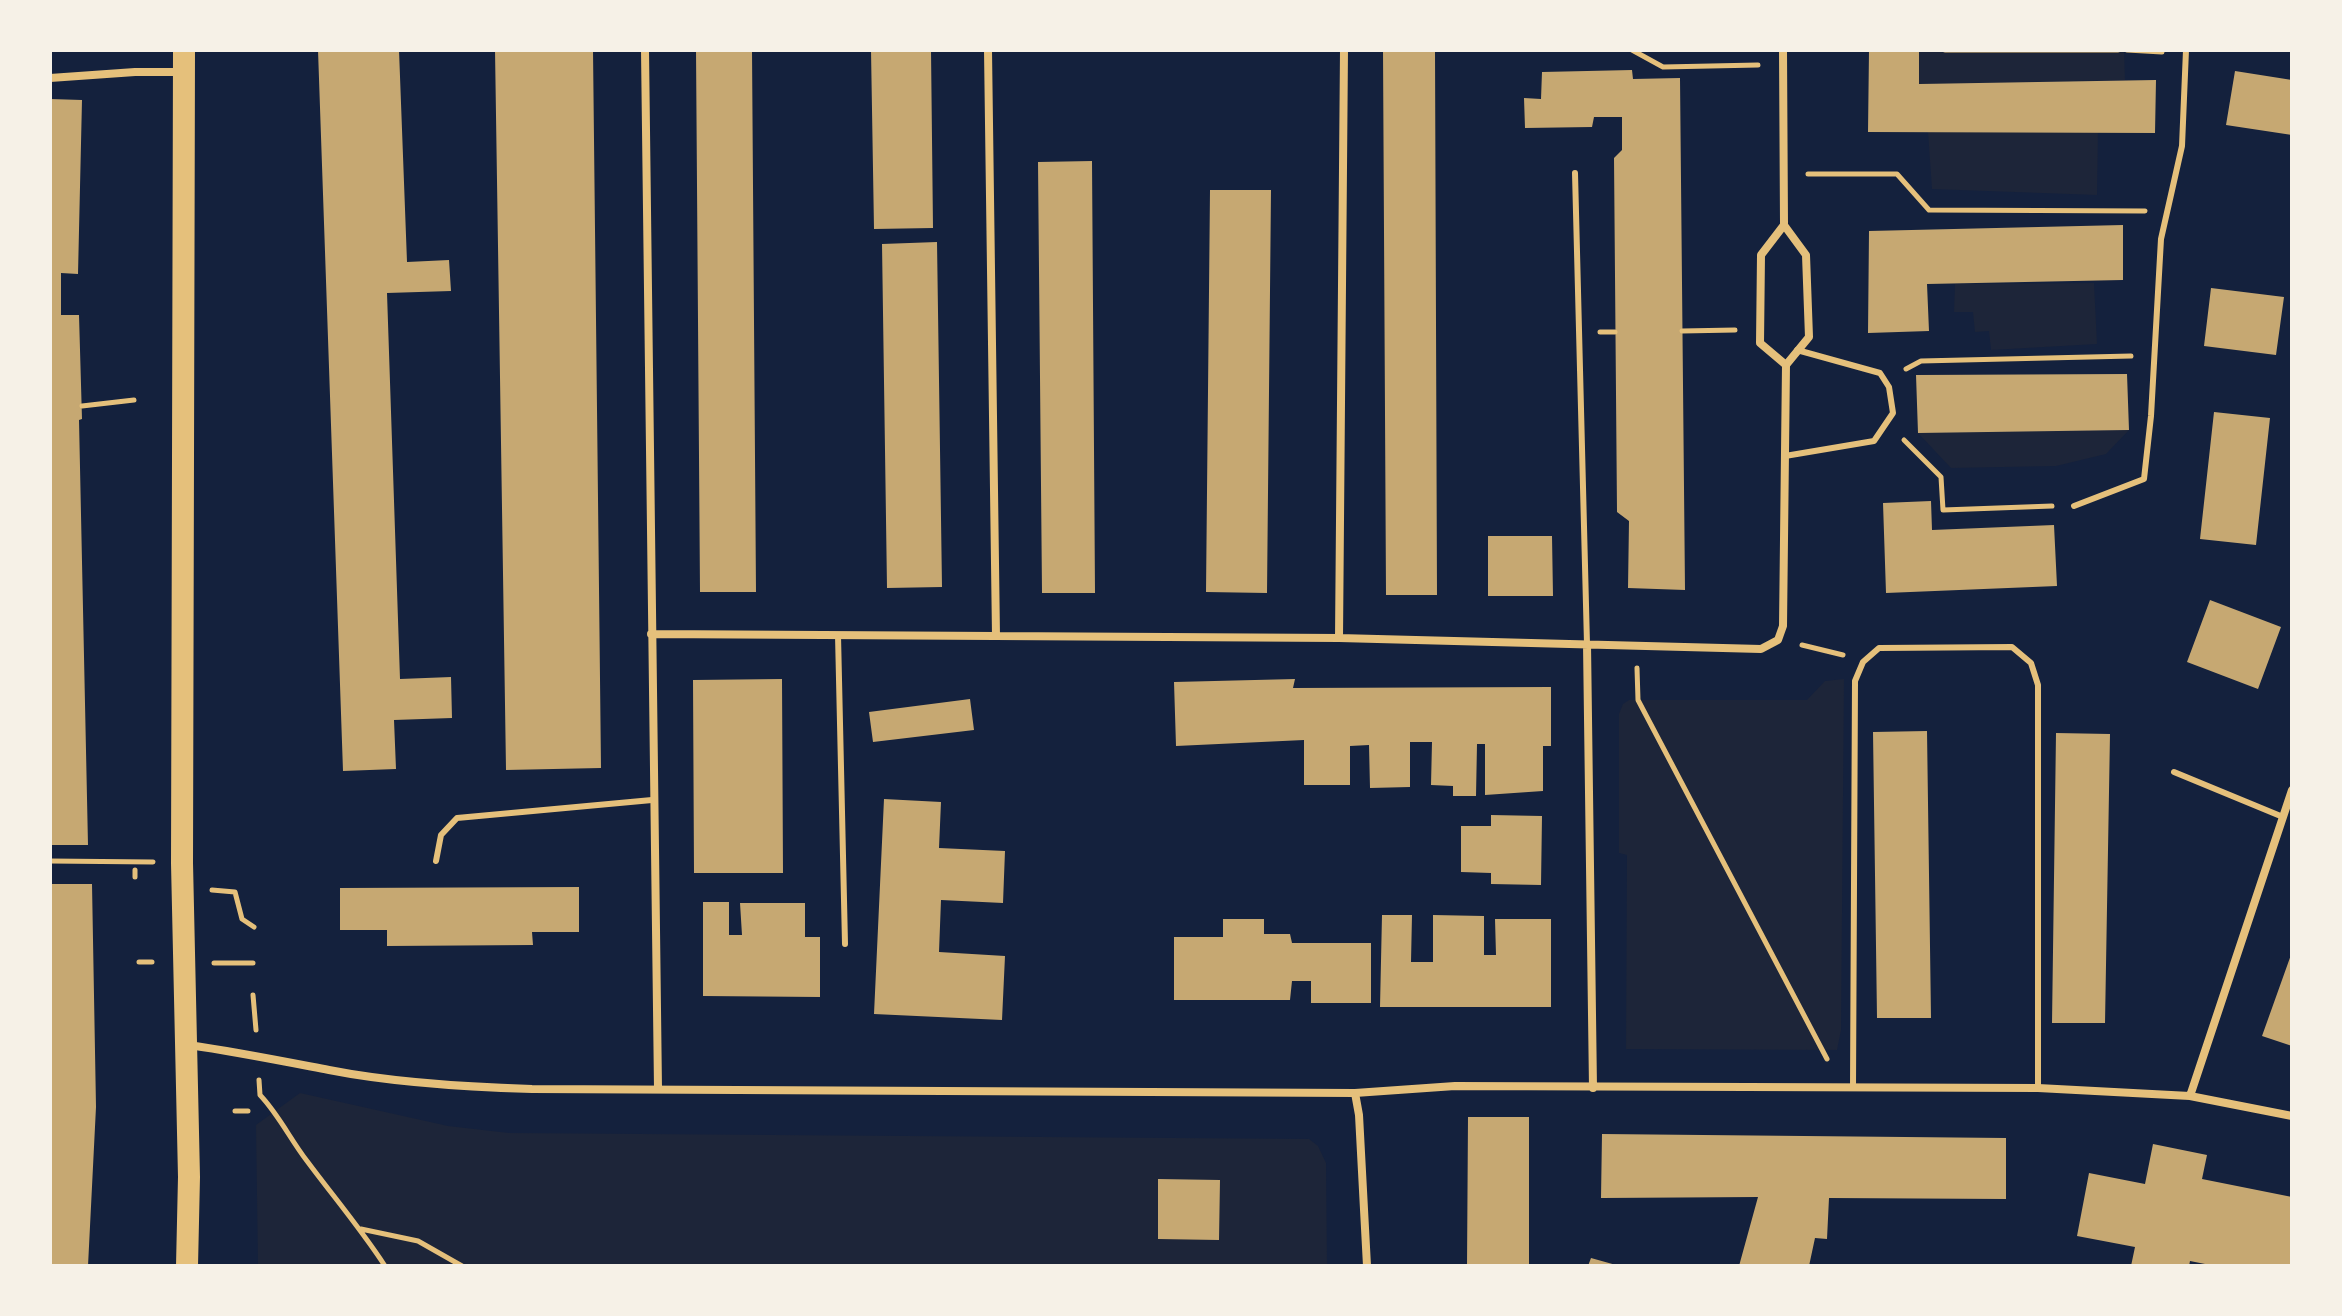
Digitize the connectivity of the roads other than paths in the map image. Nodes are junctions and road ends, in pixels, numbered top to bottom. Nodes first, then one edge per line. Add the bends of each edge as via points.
1 (645, 50) edge
2 (988, 50) edge
3 (1344, 50) edge
4 (1783, 50) edge
5 (2186, 52) edge
6 (184, 61) edge
7 (50, 78) edge
8 (1575, 173) dead end
9 (1784, 225) junction
10 (1797, 350) junction
11 (1786, 365) junction
12 (1785, 456) junction
13 (2074, 506) road end
14 (651, 634) junction
15 (838, 635) junction
16 (996, 636) junction
17 (1339, 638) junction
18 (1587, 644) junction
19 (2174, 772) dead end
20 (2292, 790) edge
21 (652, 800) junction
22 (2283, 817) junction
23 (436, 861) dead end
24 (845, 944) dead end
25 (185, 1045) junction
26 (1853, 1086) junction
27 (658, 1088) junction
28 (1593, 1088) junction
29 (2038, 1088) junction
30 (1355, 1093) junction
31 (2190, 1096) junction
32 (2292, 1116) edge
33 (187, 1266) edge
34 (1367, 1266) edge

1 - 14 street
2 - 16 street
3 - 17 street
4 - 9 street
5 - 13 lane via 2182,146 2161,239 2144,479
6 - 7 street
6 - 25 highway
8 - 18 lane
9 - 10 street via 1806,255 1809,337
9 - 11 street via 1761,255 1760,343
10 - 11 street
10 - 12 lane via 1880,373 1889,387 1893,413 1874,441
11 - 12 street
12 - 18 street via 1783,626 1778,640 1761,649
14 - 15 street
14 - 21 street
15 - 16 street
15 - 24 lane
16 - 17 street
17 - 18 street
18 - 28 street
19 - 22 lane
20 - 22 street
21 - 23 lane via 457,818 441,835
21 - 27 street
22 - 31 street
25 - 27 street via 461,1086
25 - 33 highway
26 - 28 street
26 - 29 street
26 - 29 lane via 1855,681 1863,662 1879,648 2012,647 2031,663 2038,685
27 - 30 street
28 - 30 street via 1455,1086
29 - 31 street
30 - 34 street
31 - 32 street

